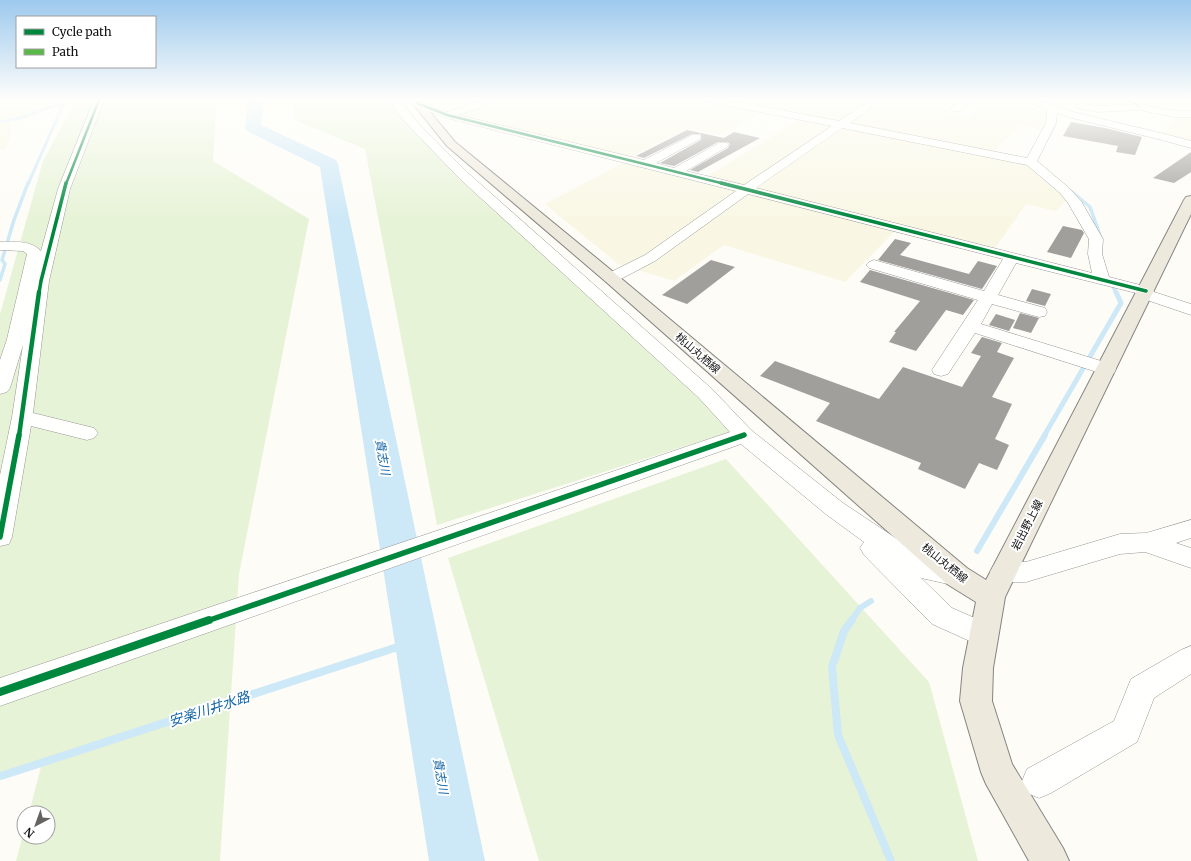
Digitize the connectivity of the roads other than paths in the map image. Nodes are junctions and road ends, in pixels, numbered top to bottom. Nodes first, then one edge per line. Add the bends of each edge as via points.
1 (83, 140) edge
2 (429, 140) edge
3 (448, 140) edge
4 (549, 140) edge
5 (690, 140) edge
6 (817, 140) edge
7 (918, 140) edge
8 (1042, 140) edge
9 (1175, 140) edge
10 (723, 145) dead end
11 (1191, 145) edge
12 (1031, 162) junction
13 (645, 164) junction
14 (675, 172) junction
15 (745, 190) junction
16 (1191, 200) edge
17 (6, 246) edge
18 (1012, 257) junction
19 (874, 265) dead end
20 (611, 278) junction
21 (1102, 280) junction
22 (1145, 293) junction
23 (988, 298) junction
24 (1191, 310) edge
25 (1039, 312) dead end
26 (971, 326) junction
27 (1106, 369) junction
28 (941, 370) dead end
29 (0, 388) edge
30 (22, 417) junction
31 (87, 433) dead end
32 (744, 435) junction
33 (835, 509) junction
34 (1191, 529) edge
35 (0, 537) edge
36 (1146, 542) junction
37 (1191, 558) edge
38 (1003, 572) junction
39 (957, 576) junction
40 (991, 597) junction
41 (983, 635) junction
42 (1191, 659) edge
43 (0, 692) edge
44 (1039, 781) dead end
45 (1050, 861) edge

1 - 30 street via 64,189 41,281
2 - 32 street via 464,176 705,393
3 - 20 main road, 桃山丸栖線
4 - 13 street
5 - 13 street
6 - 15 street
7 - 12 street
8 - 12 street
9 - 11 street
10 - 14 street
12 - 21 street via 1074,201 1096,239 1095,254
13 - 14 street
14 - 15 street
15 - 18 street
15 - 20 street via 650,258
16 - 22 main road, 岩出野上線
17 - 29 street via 26,247 35,253 16,339
18 - 21 street
18 - 23 street
19 - 23 street
20 - 39 main road, 桃山丸栖線
21 - 22 street
22 - 24 street
22 - 27 main road, 岩出野上線
23 - 25 street
23 - 26 street
26 - 27 street
26 - 28 street
27 - 38 main road, 岩出野上線
30 - 31 street
30 - 35 street
32 - 33 street
32 - 43 street
33 - 39 street via 920,568
33 - 41 street via 942,616
34 - 36 street
36 - 37 street
36 - 38 street via 1120,544 1026,572
38 - 40 main road, 岩出野上線
39 - 40 main road, 桃山丸栖線
40 - 41 main road, 岩出野上線
41 - 45 main road, 岩出野上線 via 976,701 998,772
42 - 44 street via 1142,689 1126,731

